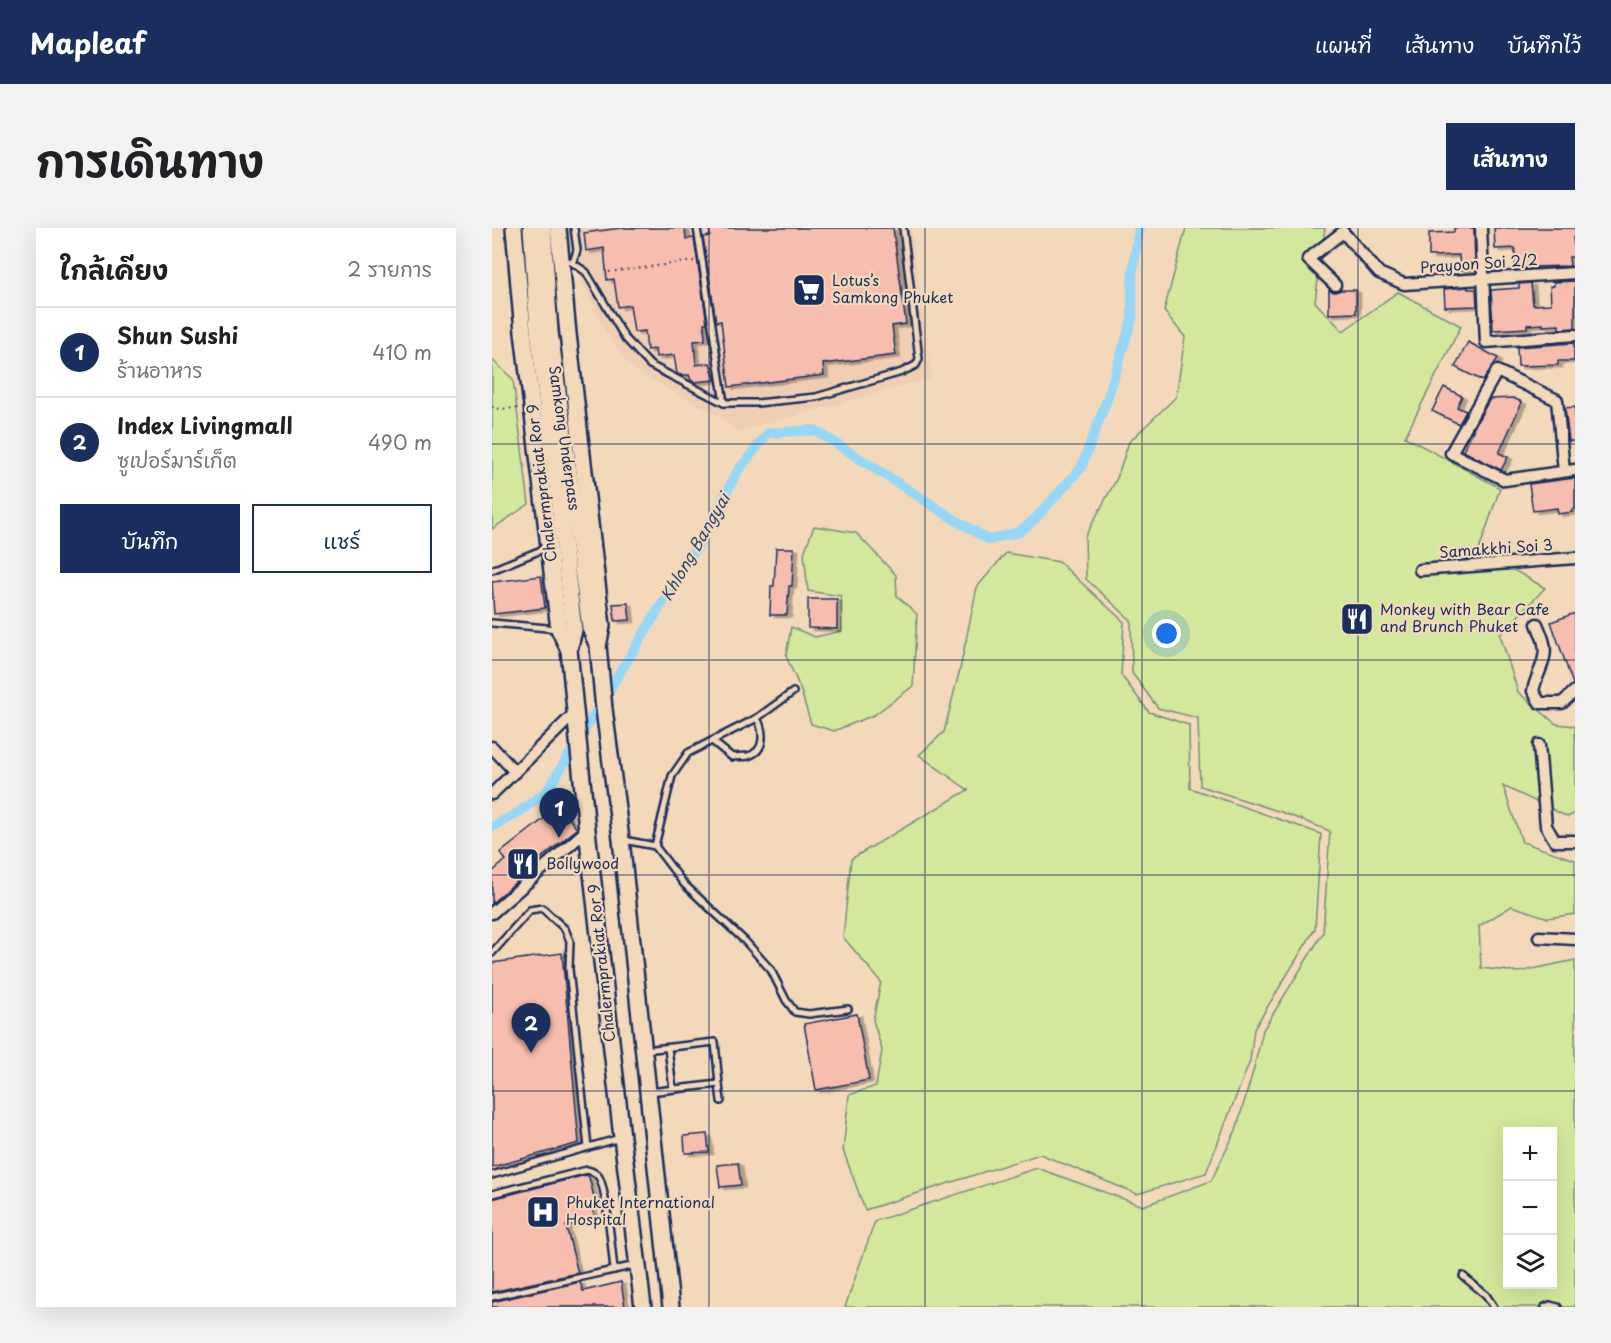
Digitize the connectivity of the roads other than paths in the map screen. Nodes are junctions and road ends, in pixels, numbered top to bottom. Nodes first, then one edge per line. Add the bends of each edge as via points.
1 (514, 228) edge
2 (531, 228) edge
3 (543, 228) edge
4 (558, 228) edge
5 (574, 228) edge
6 (696, 228) edge
7 (903, 228) edge
8 (1481, 228) edge
9 (567, 261) junction
10 (1575, 273) edge
11 (1483, 279) junction
12 (1335, 285) dead end
13 (1575, 335) edge
14 (724, 403) junction
15 (1570, 471) edge
16 (549, 547) junction
17 (1575, 558) edge
18 (492, 570) edge
19 (1420, 570) dead end
20 (492, 623) edge
21 (1537, 624) dead end
22 (559, 629) junction
23 (598, 646) junction
24 (570, 650) junction
25 (1575, 691) edge
26 (794, 692) dead end
27 (575, 713) junction
28 (757, 718) junction
29 (712, 741) junction
30 (1539, 745) dead end
31 (492, 747) edge
32 (515, 772) junction
33 (492, 794) edge
34 (588, 830) junction
35 (621, 839) junction
36 (1575, 841) edge
37 (655, 846) junction
38 (492, 913) edge
39 (1539, 937) dead end
40 (1575, 939) edge
41 (492, 953) edge
42 (848, 1009) dead end
43 (668, 1048) junction
44 (644, 1050) junction
45 (719, 1084) junction
46 (673, 1089) junction
47 (648, 1092) junction
48 (721, 1101) dead end
49 (622, 1137) junction
50 (588, 1147) junction
51 (492, 1175) edge
52 (492, 1194) edge
53 (638, 1265) junction
54 (614, 1270) junction
55 (1463, 1276) dead end
56 (492, 1297) edge
57 (643, 1307) edge
58 (671, 1307) edge
59 (1494, 1307) edge
60 (1545, 1307) edge
61 (1558, 1307) edge

1 - 16 main road, Chalermprakiat Ror 9
2 - 24 main road, Samkong Underpass via 538,330 574,630
3 - 23 main road, Samkong Underpass via 552,344 590,628
4 - 9 main road
5 - 9 lane via 577,250
6 - 14 lane
7 - 14 lane via 919,359 916,365 816,397
8 - 11 street
9 - 14 lane via 586,272 624,339 650,365
9 - 23 main road via 568,334 602,626
10 - 11 street, Prayoon Soi 2/2
11 - 12 street, Prayoon Soi 2/2 via 1404,284 1379,273 1343,232 1308,259
11 - 13 street via 1486,342
15 - 15 street via 1505,480 1451,453 1497,371 1557,400
16 - 18 lane
16 - 22 main road, Chalermprakiat Ror 9
17 - 19 street, Samakkhi Soi 3
20 - 22 lane
21 - 25 street via 1545,655 1533,691 1540,703 1562,703
22 - 24 main road, Chalermprakiat Ror 9
23 - 35 main road
24 - 27 main road, Chalermprakiat Ror 9
26 - 28 lane
27 - 32 street
27 - 34 main road, Chalermprakiat Ror 9
28 - 29 lane
28 - 29 lane via 763,729 762,739 759,748 748,756 732,757
29 - 37 lane via 688,753 672,776
30 - 36 street via 1546,826 1555,841
31 - 32 street
32 - 33 street
34 - 38 street
34 - 49 main road, Chalermprakiat Ror 9
35 - 37 lane
35 - 44 main road
37 - 42 lane via 684,884 771,970 795,1012
39 - 40 street
41 - 50 lane via 530,910 542,908 565,929 570,941 569,969
43 - 44 lane
43 - 45 lane via 716,1042
43 - 46 lane
44 - 47 main road
45 - 46 lane
45 - 48 lane
46 - 47 lane
47 - 58 main road
49 - 50 lane
49 - 53 main road, Chalermprakiat Ror 9
50 - 51 lane
52 - 54 lane via 587,1170 594,1172 600,1178 605,1199
53 - 54 lane
53 - 57 main road, Chalermprakiat Ror 9
54 - 56 lane
55 - 59 lane
60 - 61 lane

